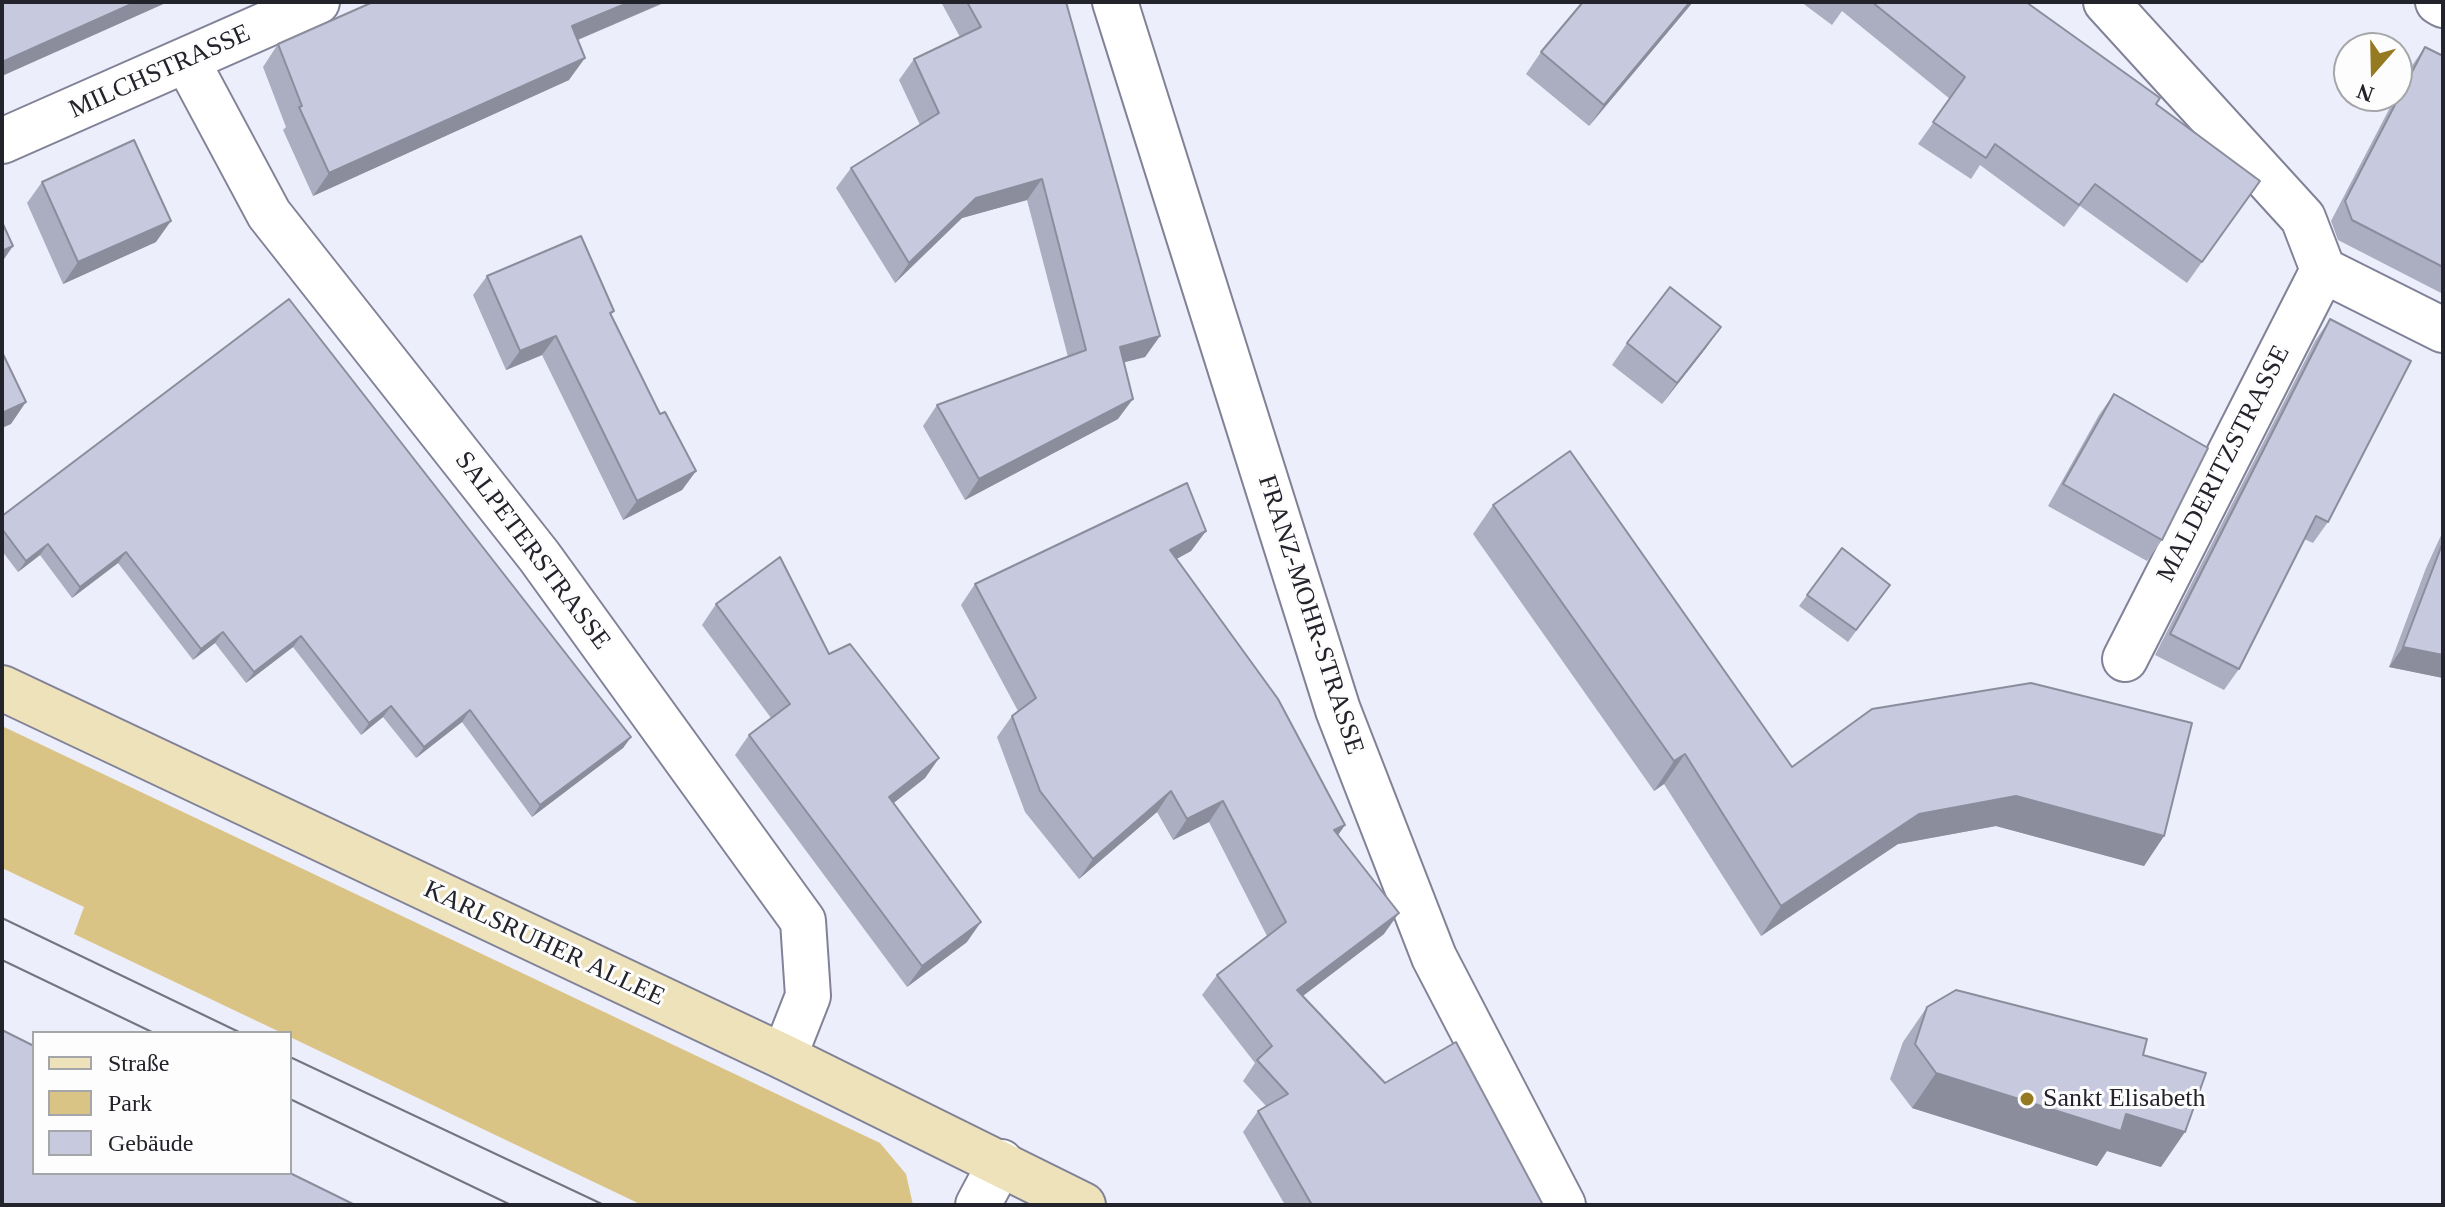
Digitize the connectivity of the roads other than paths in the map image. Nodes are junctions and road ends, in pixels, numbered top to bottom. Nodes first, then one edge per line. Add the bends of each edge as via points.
1 (317, 2) edge
2 (1115, 2) edge
3 (2106, 2) edge
4 (187, 61) junction
5 (2, 141) edge
6 (2323, 270) junction
7 (2443, 330) edge
8 (2125, 659) dead end
9 (2, 688) edge
10 (784, 1057) junction
11 (1001, 1162) junction
12 (978, 1205) edge
13 (1083, 1205) edge
14 (1563, 1205) edge

1 - 4 street, MILCHSTRASSE
2 - 14 street, FRANZ-MOHR-STRASSE via 1338,710 1434,957
3 - 6 street via 2303,218
4 - 5 street, MILCHSTRASSE
4 - 10 street, SALPETERSTRASSE via 269,214 539,556 803,921 808,996
6 - 7 street
6 - 8 street, MALDERITZSTRASSE
9 - 10 street, KARLSRUHER ALLEE
10 - 11 street, KARLSRUHER ALLEE
11 - 12 street
11 - 13 street, KARLSRUHER ALLEE

